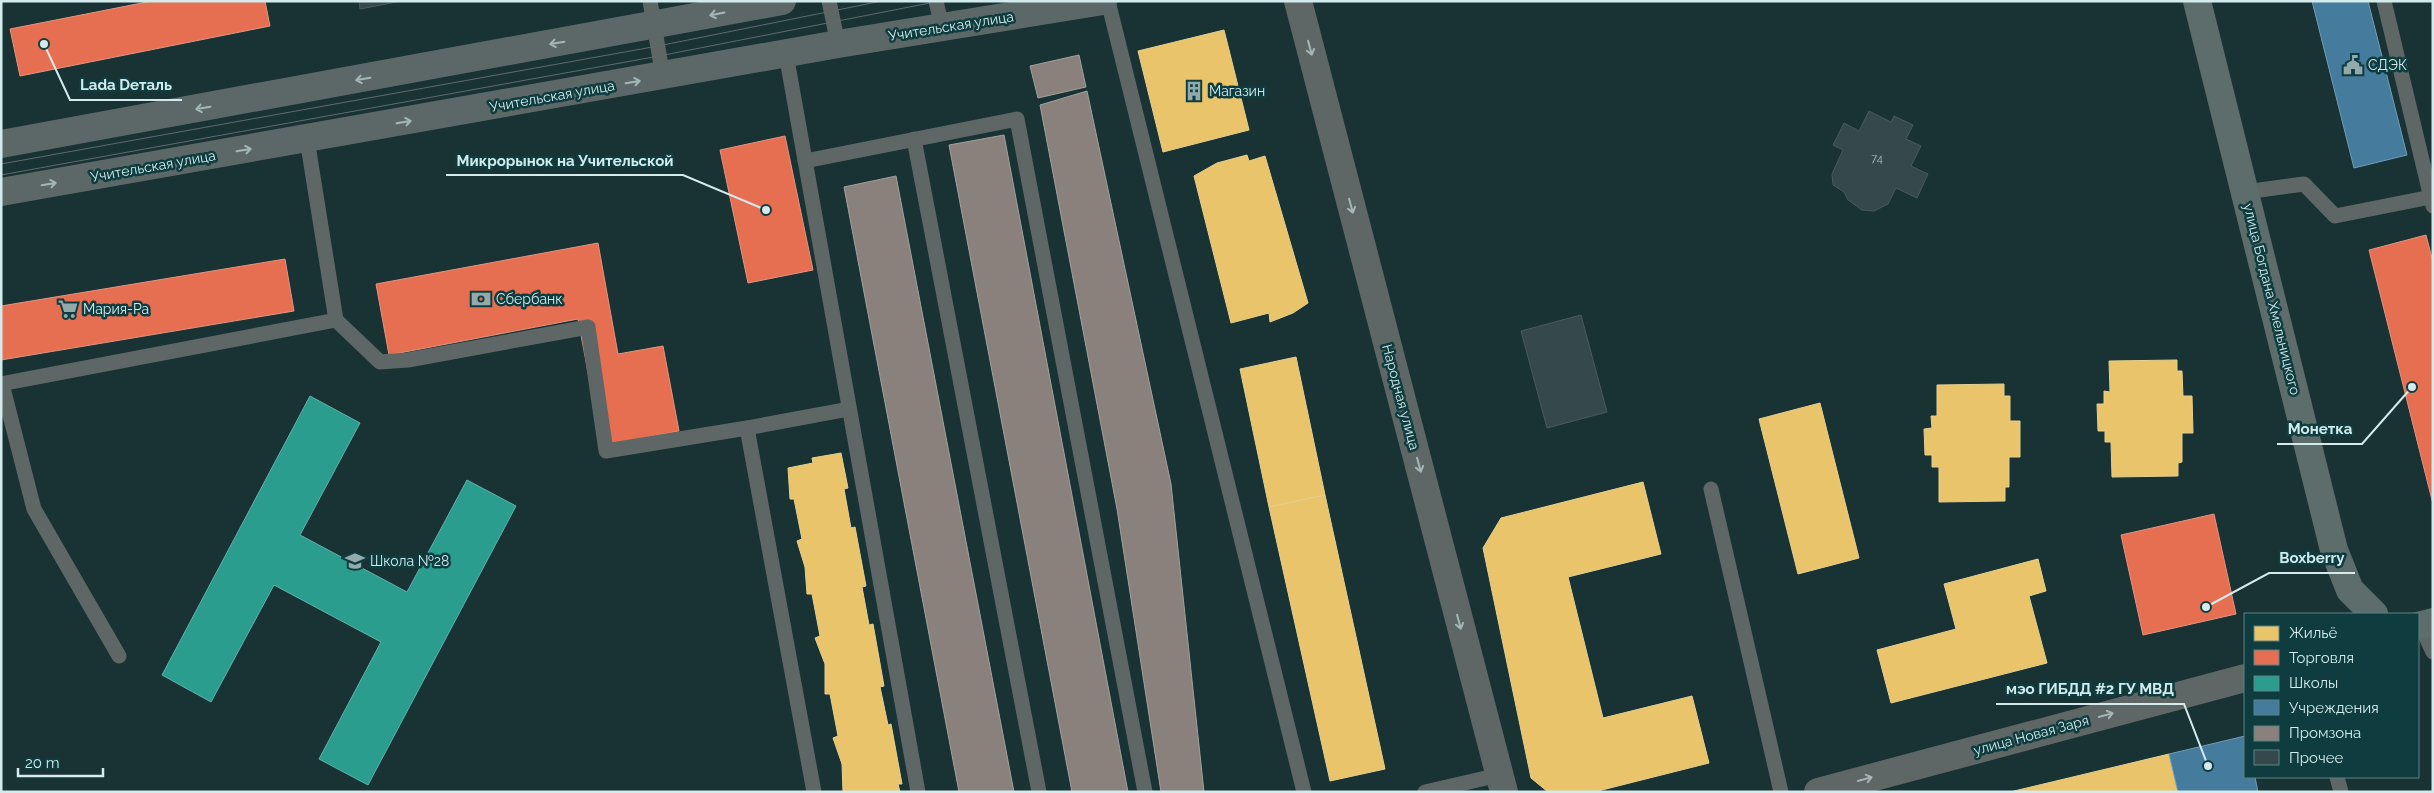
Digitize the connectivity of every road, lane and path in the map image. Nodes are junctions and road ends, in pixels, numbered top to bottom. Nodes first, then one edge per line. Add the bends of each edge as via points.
1 (782, 1) edge
2 (829, 1) edge
3 (936, 1) edge
4 (1103, 1) edge
5 (1108, 1) edge
6 (1298, 1) edge
7 (2197, 1) edge
8 (2384, 1) edge
9 (652, 13) edge
10 (942, 27) junction
11 (838, 44) junction
12 (786, 54) junction
13 (663, 77) junction
14 (307, 139) junction
15 (914, 139) junction
16 (1, 144) edge
17 (805, 161) junction
18 (1, 192) edge
19 (2245, 192) junction
20 (2432, 202) edge
21 (336, 320) junction
22 (2, 384) edge
23 (850, 409) junction
24 (747, 428) junction
25 (1711, 489) dead end
26 (2373, 613) edge
27 (2424, 625) edge
28 (2433, 652) edge
29 (119, 656) dead end
30 (2244, 678) edge
31 (2337, 778) edge
32 (1501, 783) edge
33 (814, 792) edge
34 (918, 792) edge
35 (1038, 792) edge
36 (1145, 792) edge
37 (1304, 792) edge
38 (1425, 792) edge
39 (1780, 792) edge
40 (1818, 792) edge
41 (2341, 792) edge

1 -> 9 main road
2 - 11 lane
3 - 10 lane
4 - 10 main road, Учительская улица
5 - 37 lane
6 -> 32 street, Народная улица
7 - 19 highway, улица Богдана Хмельницкого
8 - 20 lane
9 - 13 lane
9 -> 16 main road
10 - 11 main road, Учительская улица
11 - 12 main road, Учительская улица
12 - 13 main road, Учительская улица
12 - 17 lane
14 -> 13 main road, Учительская улица
18 -> 14 main road, Учительская улица
14 - 21 lane
15 - 17 lane
15 - 35 lane
15 - 36 lane via 1018,119
17 - 23 lane
19 - 20 lane via 2304,184 2335,216
19 - 26 highway, улица Богдана Хмельницкого via 2334,550 2350,590
21 - 22 lane
21 - 24 lane via 380,362 408,360 588,327 606,452
22 - 29 lane via 34,509
23 - 24 lane
23 - 34 lane
24 - 33 lane
25 - 39 lane
27 - 28 lane
40 -> 30 street, улица Новая Заря
31 - 41 lane
32 - 38 lane

